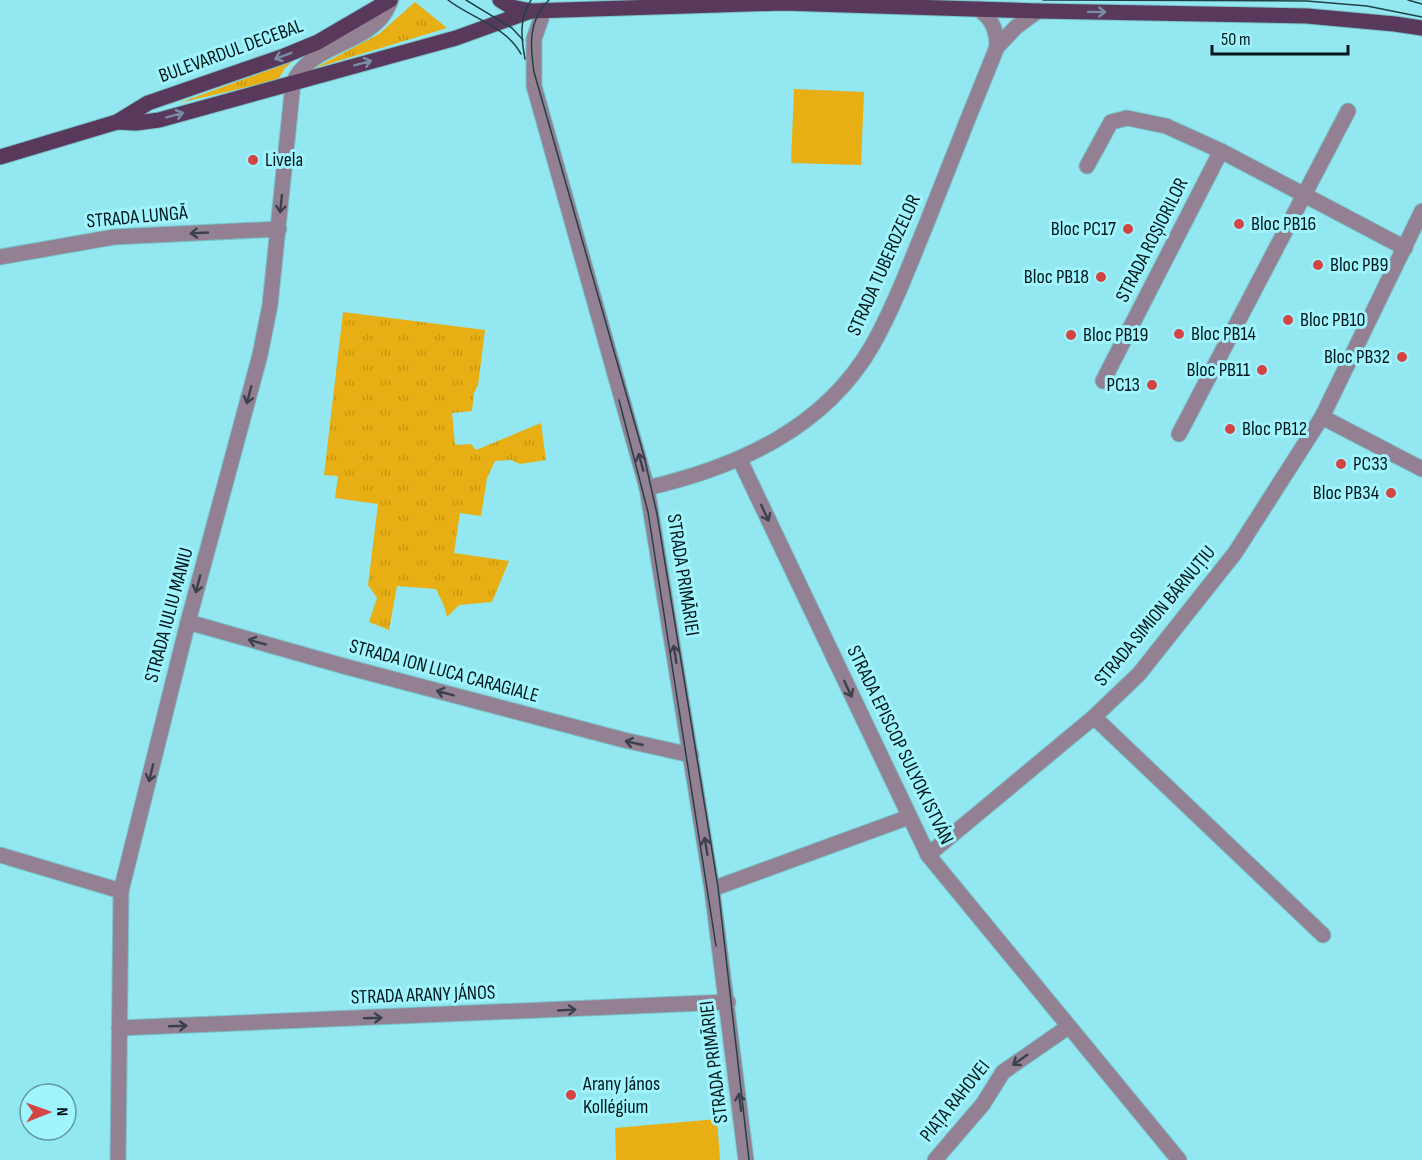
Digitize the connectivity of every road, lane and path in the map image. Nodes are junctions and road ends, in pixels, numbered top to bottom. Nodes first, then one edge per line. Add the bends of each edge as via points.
1 (390, 0) edge
2 (500, 0) edge
3 (560, 0) edge
4 (978, 9) junction
5 (540, 10) junction
6 (1038, 11) junction
7 (1422, 28) edge
8 (997, 47) junction
9 (293, 83) junction
10 (1348, 111) dead end
11 (117, 122) junction
12 (1221, 151) junction
13 (0, 157) edge
14 (1087, 166) dead end
15 (1304, 194) junction
16 (1420, 219) edge
17 (279, 229) junction
18 (1405, 248) junction
19 (0, 257) edge
20 (1103, 381) dead end
21 (1322, 417) junction
22 (1179, 434) dead end
23 (740, 460) junction
24 (1422, 469) edge
25 (647, 488) junction
26 (188, 622) junction
27 (1094, 717) junction
28 (691, 755) junction
29 (909, 816) junction
30 (0, 855) edge
31 (928, 855) junction
32 (712, 889) junction
33 (122, 891) junction
34 (1323, 935) dead end
35 (728, 1002) junction
36 (1068, 1027) junction
37 (119, 1028) junction
38 (118, 1160) edge
39 (746, 1160) edge
40 (935, 1160) edge
41 (1179, 1160) edge

1 - 9 street, BULEVARDUL DECEBAL via 379,21 312,60
1 -> 11 main road, BULEVARDUL DECEBAL via 318,42 148,103
2 - 5 main road via 510,7
3 - 5 main road
4 - 5 main road, BULEVARDUL DECEBAL via 783,3
4 - 6 main road, BULEVARDUL DECEBAL
4 - 8 street via 991,20
9 -> 5 main road, BULEVARDUL DECEBAL via 456,38
25 -> 5 street, STRADA PRIMĂRIEI via 536,94 534,46
6 -> 7 main road, BULEVARDUL DECEBAL via 1307,16
6 - 8 street, STRADA TUBEROZELOR
8 - 23 street, STRADA TUBEROZELOR via 897,298 871,348 842,387 812,416
11 -> 9 main road, BULEVARDUL DECEBAL via 159,120
9 -> 17 street, STRADA IULIU MANIU
10 - 15 street
11 - 13 main road, BULEVARDUL DECEBAL
12 - 14 street via 1166,126 1127,118 1111,122
12 - 15 street
12 - 20 street, STRADA ROȘIORILOR
15 - 18 street
15 - 22 street
16 - 18 street, STRADA SIMION BĂRNUȚIU
17 -> 19 street, STRADA LUNGĂ via 114,237
17 -> 26 street, STRADA IULIU MANIU via 260,355
18 - 21 street, STRADA SIMION BĂRNUȚIU
21 - 24 street
21 - 27 street, STRADA SIMION BĂRNUȚIU via 1235,553 1139,674
23 - 25 street, STRADA TUBEROZELOR
23 -> 29 street, STRADA EPISCOP SULYOK ISTVÁN
28 -> 25 street, STRADA PRIMĂRIEI
28 -> 26 street, STRADA ION LUCA CARAGIALE via 370,674
26 -> 33 street, STRADA IULIU MANIU
27 - 31 street, STRADA SIMION BĂRNUȚIU
27 - 34 street
32 -> 28 street, STRADA PRIMĂRIEI
29 - 31 street, STRADA EPISCOP SULYOK ISTVÁN
29 - 32 street
30 - 33 street
31 - 36 street, STRADA EPISCOP SULYOK ISTVÁN
32 - 35 street, STRADA PRIMĂRIEI
33 - 37 street, STRADA IULIU MANIU
37 -> 35 street, STRADA ARANY JÁNOS
39 -> 35 street, STRADA PRIMĂRIEI
36 -> 40 street, PIAȚA RAHOVEI via 1003,1072 983,1104
36 - 41 street, STRADA EPISCOP SULYOK ISTVÁN
37 - 38 street, STRADA IULIU MANIU

